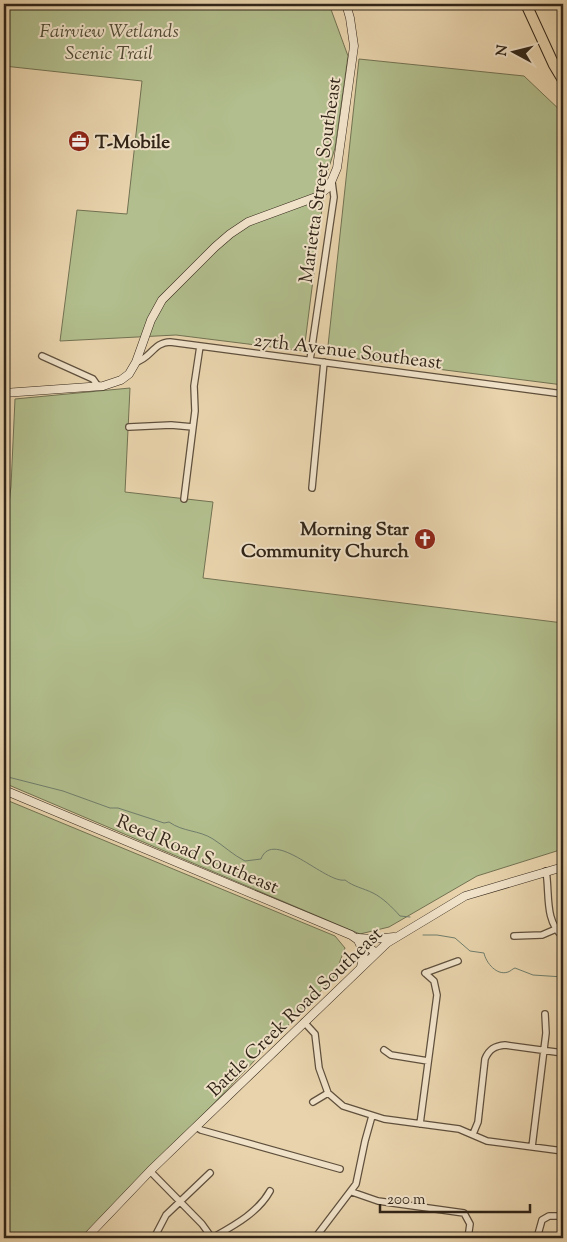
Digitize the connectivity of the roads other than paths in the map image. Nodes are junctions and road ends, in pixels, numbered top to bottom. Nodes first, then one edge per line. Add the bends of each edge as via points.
1 (346, 4) edge
2 (526, 4) edge
3 (563, 80) edge
4 (332, 182) junction
5 (200, 346) junction
6 (42, 356) dead end
7 (310, 360) junction
8 (136, 362) junction
9 (324, 362) junction
10 (98, 386) junction
11 (4, 393) edge
12 (563, 394) edge
13 (129, 427) dead end
14 (193, 427) junction
15 (312, 488) dead end
16 (184, 499) dead end
17 (4, 790) edge
18 (563, 866) edge
19 (546, 871) junction
20 (556, 929) junction
21 (514, 936) dead end
22 (356, 937) junction
23 (394, 937) junction
24 (563, 937) edge
25 (375, 952) junction
26 (458, 961) dead end
27 (361, 966) junction
28 (545, 1014) dead end
29 (304, 1022) junction
30 (384, 1050) dead end
31 (544, 1050) junction
32 (563, 1053) edge
33 (428, 1061) junction
34 (328, 1093) junction
35 (313, 1102) dead end
36 (372, 1116) junction
37 (420, 1124) junction
38 (196, 1127) junction
39 (473, 1134) junction
40 (532, 1147) junction
41 (563, 1151) edge
42 (340, 1169) dead end
43 (150, 1171) junction
44 (210, 1173) dead end
45 (270, 1191) dead end
46 (352, 1192) junction
47 (181, 1201) junction
48 (563, 1216) edge
49 (86, 1238) edge
50 (154, 1238) edge
51 (212, 1238) edge
52 (315, 1238) edge
53 (468, 1238) edge
54 (537, 1238) edge

1 - 4 street, Marietta Street Southeast via 354,46 338,161
2 - 3 highway
4 - 7 street, Marietta Street Southeast via 334,197
4 - 8 street via 316,197 255,219 230,234 162,300
5 - 7 street, 27th Avenue Southeast
5 - 8 street, 27th Avenue Southeast via 164,342
5 - 14 street via 194,386
6 - 10 street via 93,379
7 - 9 street, 27th Avenue Southeast
8 - 10 street via 130,374 121,380
9 - 12 street, 27th Avenue Southeast
9 - 15 street
10 - 11 street
13 - 14 street
14 - 16 street
17 - 22 street, Reed Road Southeast
18 - 19 street, Battle Creek Road Southeast
19 - 20 street via 548,907
19 - 23 street, Battle Creek Road Southeast via 465,896
20 - 21 street via 542,935
20 - 24 street
22 - 23 street
22 - 25 street, Reed Road Southeast
22 - 27 street via 364,953
23 - 25 street, Battle Creek Road Southeast
25 - 27 street, Battle Creek Road Southeast
26 - 33 street via 425,973 434,982 436,995
27 - 29 street, Battle Creek Road Southeast
28 - 31 street
29 - 34 street via 317,1038 319,1068
29 - 38 street, Battle Creek Road Southeast
30 - 33 street via 391,1055
31 - 32 street
31 - 39 street via 504,1045 492,1048 486,1058 478,1122
31 - 40 street
33 - 37 street
34 - 35 street
34 - 36 street via 343,1106
36 - 37 street
36 - 46 street via 364,1141 359,1178
37 - 39 street
38 - 42 street
38 - 43 street, Battle Creek Road Southeast
39 - 40 street via 487,1141
40 - 41 street
43 - 47 street
43 - 49 street, Battle Creek Road Southeast
44 - 47 street
45 - 51 street via 254,1211
46 - 52 street
46 - 53 street via 378,1201 464,1213 469,1219
47 - 50 street via 166,1215
47 - 51 street
48 - 54 street via 545,1217 539,1224

